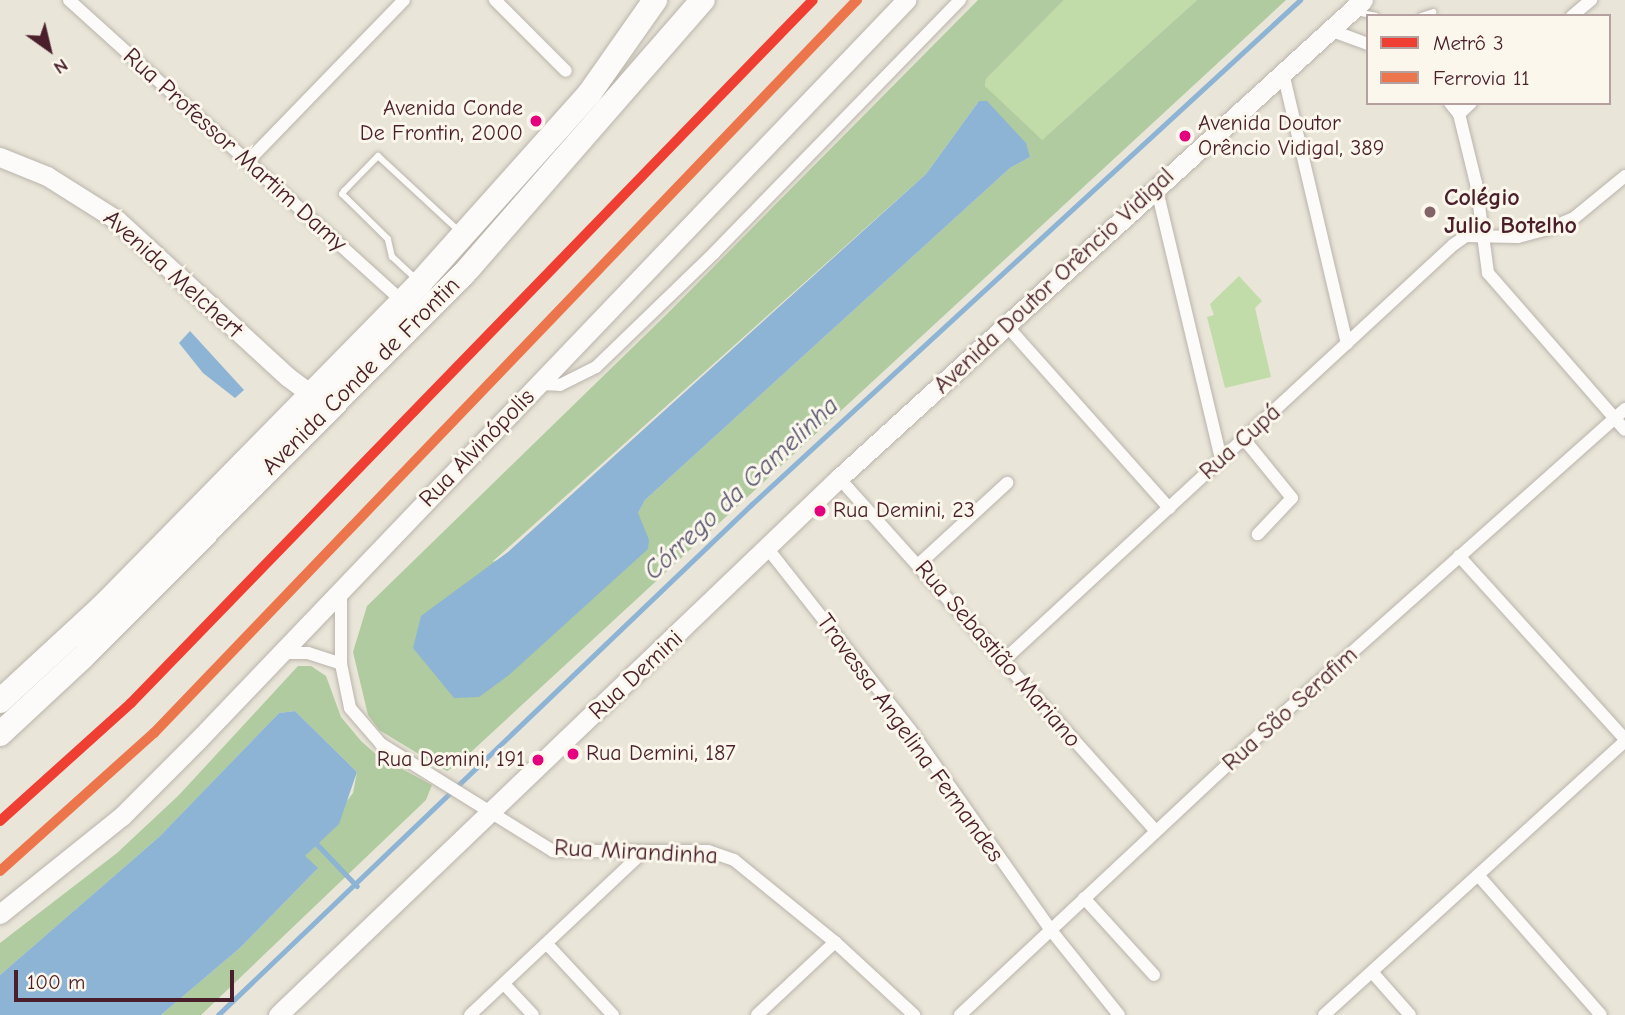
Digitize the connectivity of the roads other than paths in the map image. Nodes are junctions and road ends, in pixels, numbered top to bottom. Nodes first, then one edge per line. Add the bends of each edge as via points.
1 (69, 0) edge
2 (404, 0) edge
3 (495, 0) edge
4 (654, 0) edge
5 (686, 0) edge
6 (703, 0) edge
7 (906, 0) edge
8 (960, 0) edge
9 (1591, 0) edge
10 (1357, 6) edge
11 (1433, 12) dead end
12 (1427, 14) edge
13 (1574, 14) edge
14 (1330, 30) junction
15 (1366, 43) edge
16 (566, 71) dead end
17 (1283, 73) junction
18 (632, 81) junction
19 (1452, 105) edge
20 (1469, 105) edge
21 (1459, 114) junction
22 (0, 157) edge
23 (250, 159) junction
24 (1625, 176) edge
25 (1156, 186) junction
26 (1483, 233) junction
27 (464, 236) junction
28 (420, 283) junction
29 (402, 301) junction
30 (1007, 326) junction
31 (1347, 344) junction
32 (536, 384) junction
33 (309, 393) junction
34 (338, 401) junction
35 (1625, 409) edge
36 (1614, 418) junction
37 (1625, 430) edge
38 (1244, 439) junction
39 (1222, 459) junction
40 (839, 478) junction
41 (1007, 483) dead end
42 (1169, 508) junction
43 (1258, 534) dead end
44 (768, 549) junction
45 (1459, 556) junction
46 (919, 564) junction
47 (341, 593) junction
48 (283, 653) junction
49 (1003, 661) junction
50 (341, 664) junction
51 (0, 701) edge
52 (0, 734) edge
53 (1625, 740) edge
54 (493, 810) junction
55 (1156, 831) junction
56 (643, 852) junction
57 (1478, 875) junction
58 (1084, 898) junction
59 (0, 914) edge
60 (1050, 929) junction
61 (835, 942) junction
62 (547, 944) junction
63 (1372, 972) junction
64 (1154, 975) dead end
65 (504, 984) junction
66 (278, 1015) edge
67 (470, 1015) edge
68 (533, 1015) edge
69 (613, 1015) edge
70 (757, 1015) edge
71 (914, 1015) edge
72 (960, 1015) edge
73 (1119, 1015) edge
74 (1324, 1015) edge
75 (1410, 1015) edge
76 (1601, 1015) edge

1 - 23 street, Rua Professor Martim Damy
2 - 23 street
3 - 16 street
4 - 27 highway, Avenida Conde de Frontin via 589,94
5 - 18 highway
6 - 18 highway, Avenida Conde de Frontin
7 - 32 street
8 - 32 street, Rua Alvinópolis via 724,243 596,367 560,385
9 - 13 street
10 - 14 street, Avenida Doutor Orêncio Vidigal
11 - 12 lane
14 - 15 street
14 - 17 street, Avenida Doutor Orêncio Vidigal
17 - 25 street, Avenida Doutor Orêncio Vidigal
17 - 31 street
18 - 34 highway, Avenida Conde de Frontin via 468,269
19 - 21 street
20 - 21 street
21 - 26 street
22 - 33 street, Avenida Melchert via 47,176 117,220
23 - 29 street, Rua Professor Martim Damy
24 - 26 street via 1574,218 1548,229 1518,237
25 - 30 street, Avenida Doutor Orêncio Vidigal
25 - 39 street
26 - 31 street, Rua Cupá via 1466,236 1453,245
26 - 36 street via 1488,273
27 - 28 highway, Avenida Conde de Frontin
27 - 28 lane via 377,156 344,191 342,194 388,239 393,257
28 - 29 highway, Avenida Conde de Frontin
29 - 33 highway, Avenida Conde de Frontin
30 - 40 street, Avenida Doutor Orêncio Vidigal
30 - 42 street
31 - 38 street, Rua Cupá
32 - 47 street, Rua Alvinópolis
33 - 34 street, Avenida Melchert
33 - 51 highway, Avenida Conde de Frontin via 104,605
34 - 52 highway, Avenida Conde de Frontin
35 - 36 street, Rua São Serafim
36 - 37 street
36 - 45 street, Rua São Serafim
38 - 39 street, Rua Cupá
38 - 43 street via 1292,498
39 - 42 street, Rua Cupá
40 - 44 street, Rua Demini
40 - 46 street, Rua Sebastião Mariano
41 - 46 street
42 - 49 street, Rua Cupá
44 - 54 street, Rua Demini
44 - 60 street, Travessa Angelina Fernandes via 911,732
45 - 53 street
45 - 55 street, Rua São Serafim
46 - 49 street, Rua Sebastião Mariano
47 - 48 street, Rua Alvinópolis
47 - 50 street, Rua Mirandinha
48 - 50 street via 308,653
48 - 59 street, Rua Alvinópolis via 122,816
49 - 55 street, Rua Sebastião Mariano
50 - 54 street, Rua Mirandinha via 358,722 381,744
53 - 57 street
54 - 56 street, Rua Mirandinha via 554,851
54 - 66 street, Rua Demini
55 - 58 street, Rua São Serafim
56 - 61 street, Rua Mirandinha via 722,854
56 - 62 street
57 - 63 street
57 - 76 street
58 - 60 street, Rua São Serafim
58 - 64 street
60 - 72 street, Rua São Serafim
60 - 73 street, Travessa Angelina Fernandes
61 - 70 street
61 - 71 street, Rua Mirandinha
62 - 65 street
62 - 69 street
63 - 74 street
63 - 75 street
65 - 67 street
65 - 68 street

